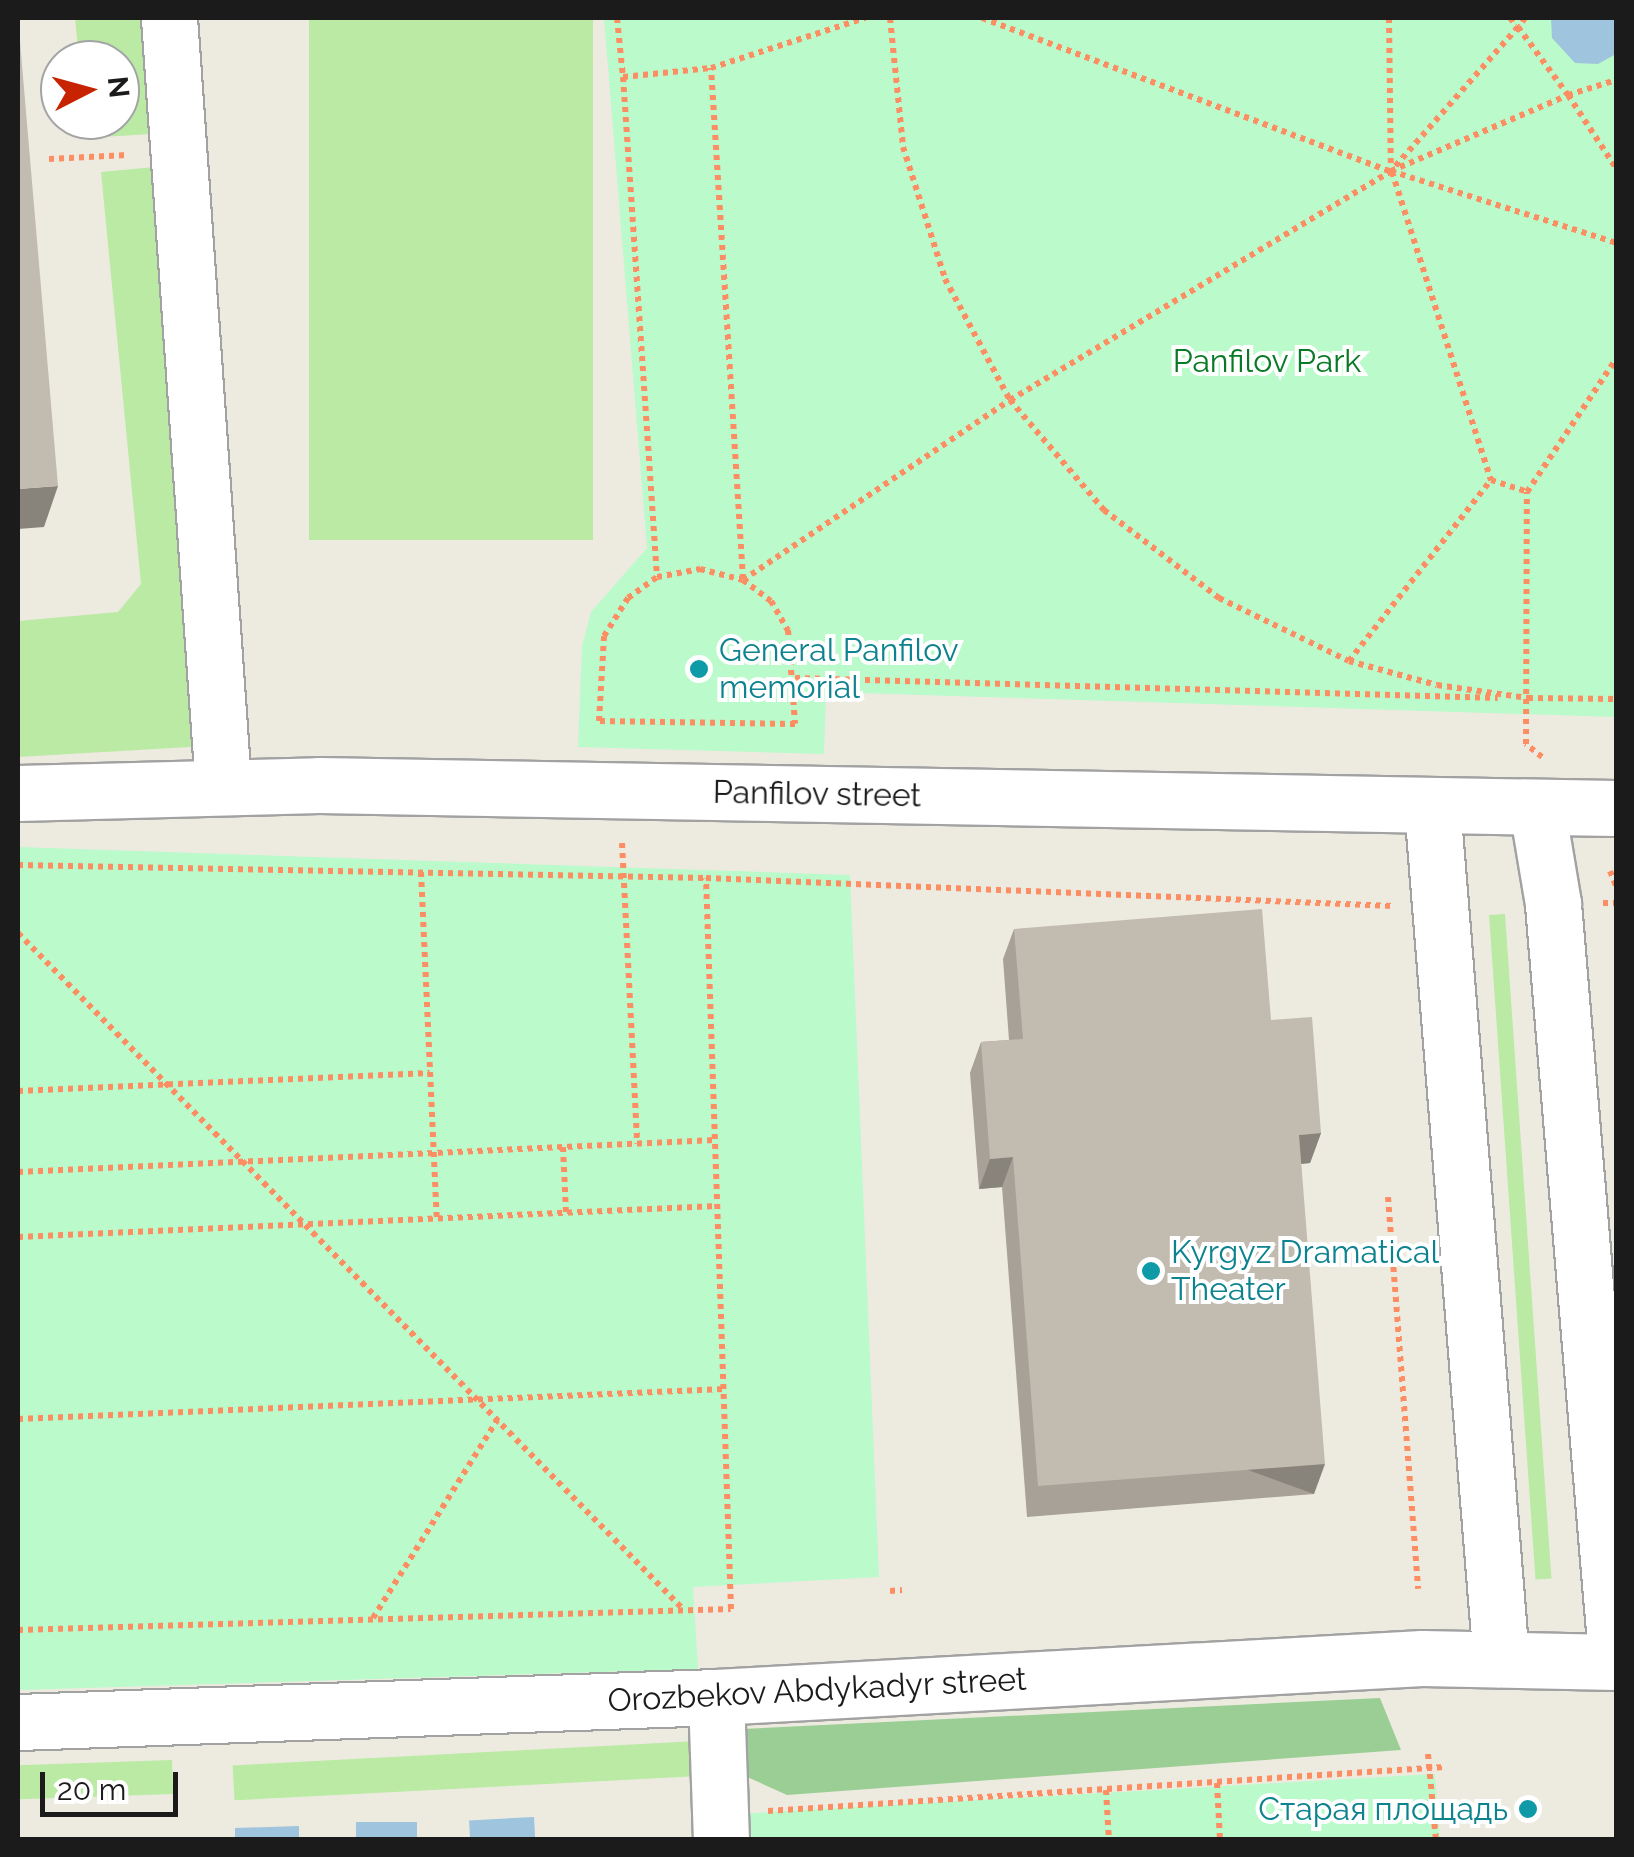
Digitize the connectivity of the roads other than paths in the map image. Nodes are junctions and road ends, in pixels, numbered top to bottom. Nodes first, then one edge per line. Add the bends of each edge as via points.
1 (170, 18) edge
2 (223, 785) junction
3 (1545, 786) junction
4 (18, 792) edge
5 (1432, 806) junction
6 (1616, 808) edge
7 (1616, 1654) edge
8 (1502, 1659) junction
9 (1616, 1662) edge
10 (716, 1697) junction
11 (18, 1722) edge
12 (721, 1840) edge

1 - 2 street via 207,442
2 - 4 street, Panfilov street
2 - 5 street, Panfilov street
3 - 5 street, Panfilov street
3 - 6 street, Panfilov street
3 - 7 street
5 - 8 street
8 - 9 street, Orozbekov Abdykadyr street
8 - 10 street, Orozbekov Abdykadyr street
10 - 11 street, Orozbekov Abdykadyr street
10 - 12 street

